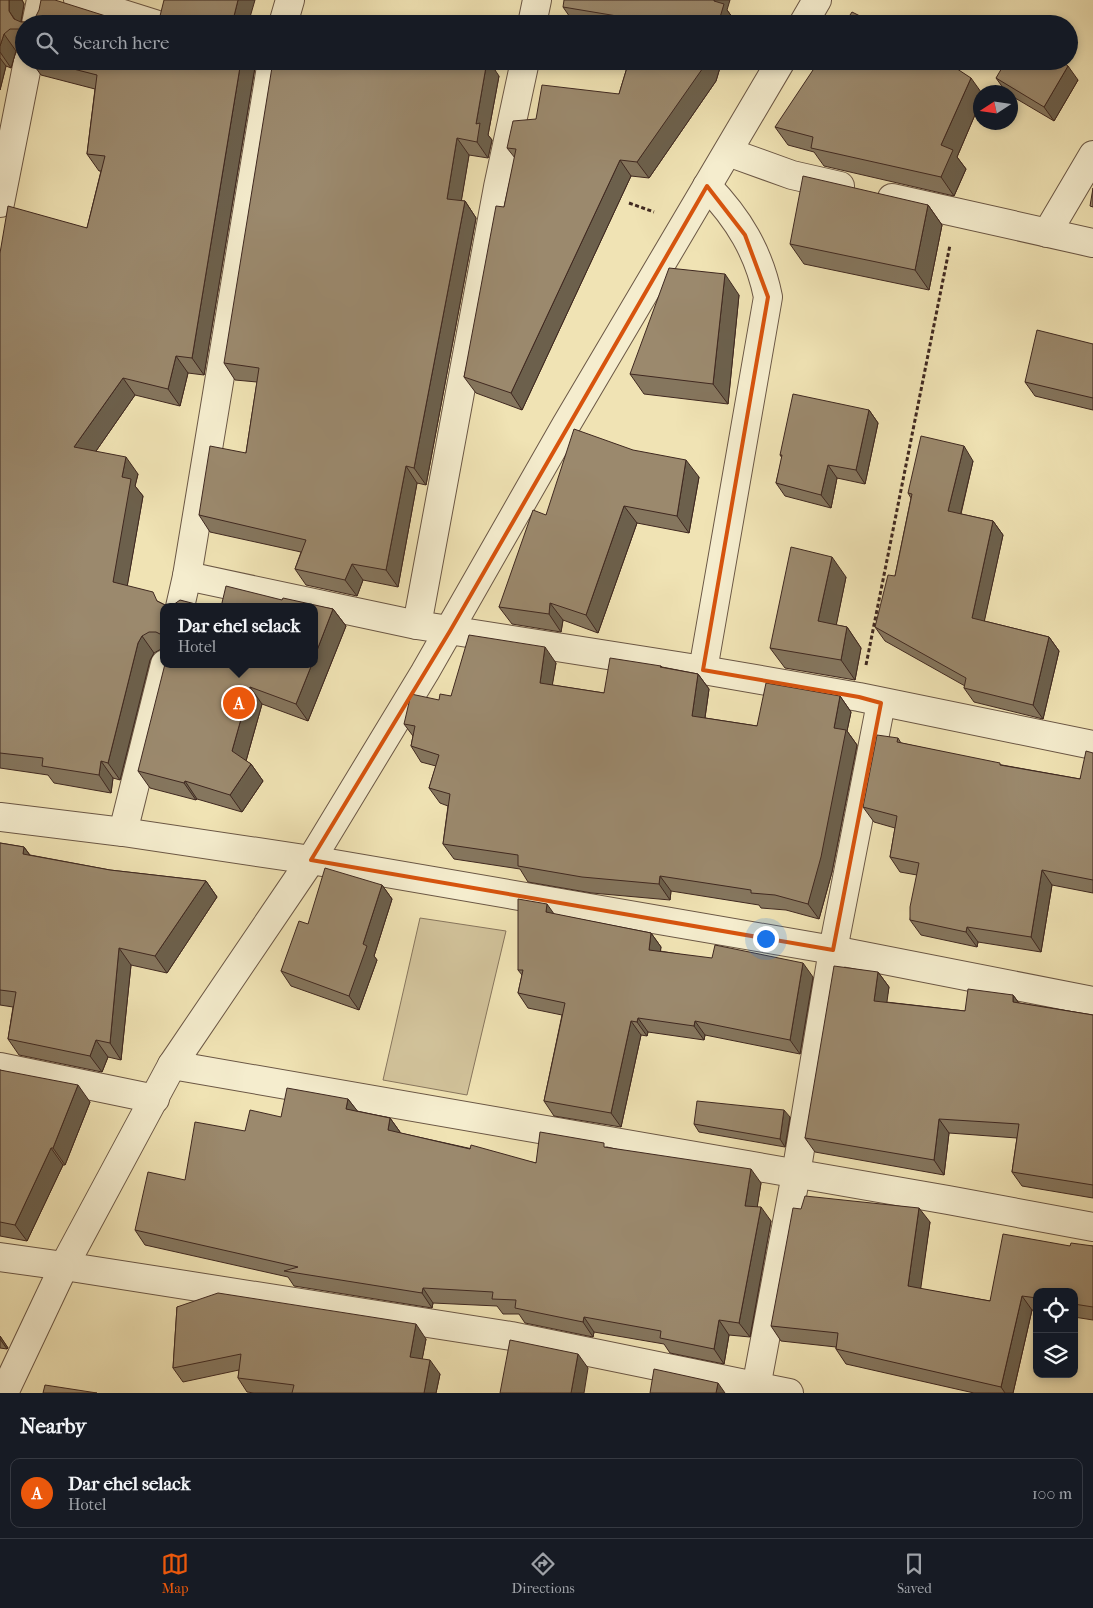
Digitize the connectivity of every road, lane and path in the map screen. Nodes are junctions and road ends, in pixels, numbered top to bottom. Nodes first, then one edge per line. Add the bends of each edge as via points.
1 (41, 0) edge
2 (78, 0) edge
3 (290, 0) edge
4 (538, 0) edge
5 (816, 0) edge
6 (38, 15) edge
7 (126, 15) edge
8 (286, 15) edge
9 (534, 15) edge
10 (808, 15) edge
11 (26, 70) edge
12 (271, 70) edge
13 (523, 70) edge
14 (776, 70) edge
15 (728, 152) junction
16 (1093, 155) edge
17 (707, 186) junction
18 (0, 203) edge
19 (957, 212) junction
20 (1047, 233) junction
21 (1093, 243) edge
22 (187, 576) junction
23 (181, 603) edge
24 (314, 603) edge
25 (318, 604) edge
26 (417, 625) junction
27 (450, 630) junction
28 (164, 668) edge
29 (703, 670) junction
30 (870, 700) junction
31 (1093, 744) edge
32 (0, 817) edge
33 (122, 832) junction
34 (311, 860) junction
35 (833, 950) junction
36 (1093, 1001) edge
37 (172, 1064) junction
38 (0, 1068) edge
39 (155, 1100) junction
40 (796, 1174) junction
41 (1093, 1227) edge
42 (0, 1258) edge
43 (64, 1266) junction
44 (755, 1390) edge
45 (4, 1393) edge
46 (789, 1393) edge

1 - 6 street
2 - 7 street
3 - 8 street
4 - 9 street
5 - 10 street
11 - 18 street
12 - 22 street
13 - 26 street via 498,187
14 - 15 street
15 - 17 street
15 - 19 street via 792,175
16 - 20 street
17 - 27 street
17 - 29 street via 727,207 745,235 765,281 768,297
19 - 20 street
19 - 30 path
20 - 21 street
22 - 23 street
22 - 24 street
25 - 26 street
26 - 27 street
27 - 29 street
27 - 34 street
28 - 33 street
29 - 30 street
30 - 31 street
30 - 35 street
32 - 33 street
33 - 34 street
34 - 35 street
34 - 37 street
35 - 36 street
35 - 40 street
37 - 39 street
37 - 40 street
38 - 39 street
39 - 43 street
40 - 41 street
40 - 44 street
42 - 43 street
43 - 44 street via 511,1336
43 - 45 street
44 - 46 street

